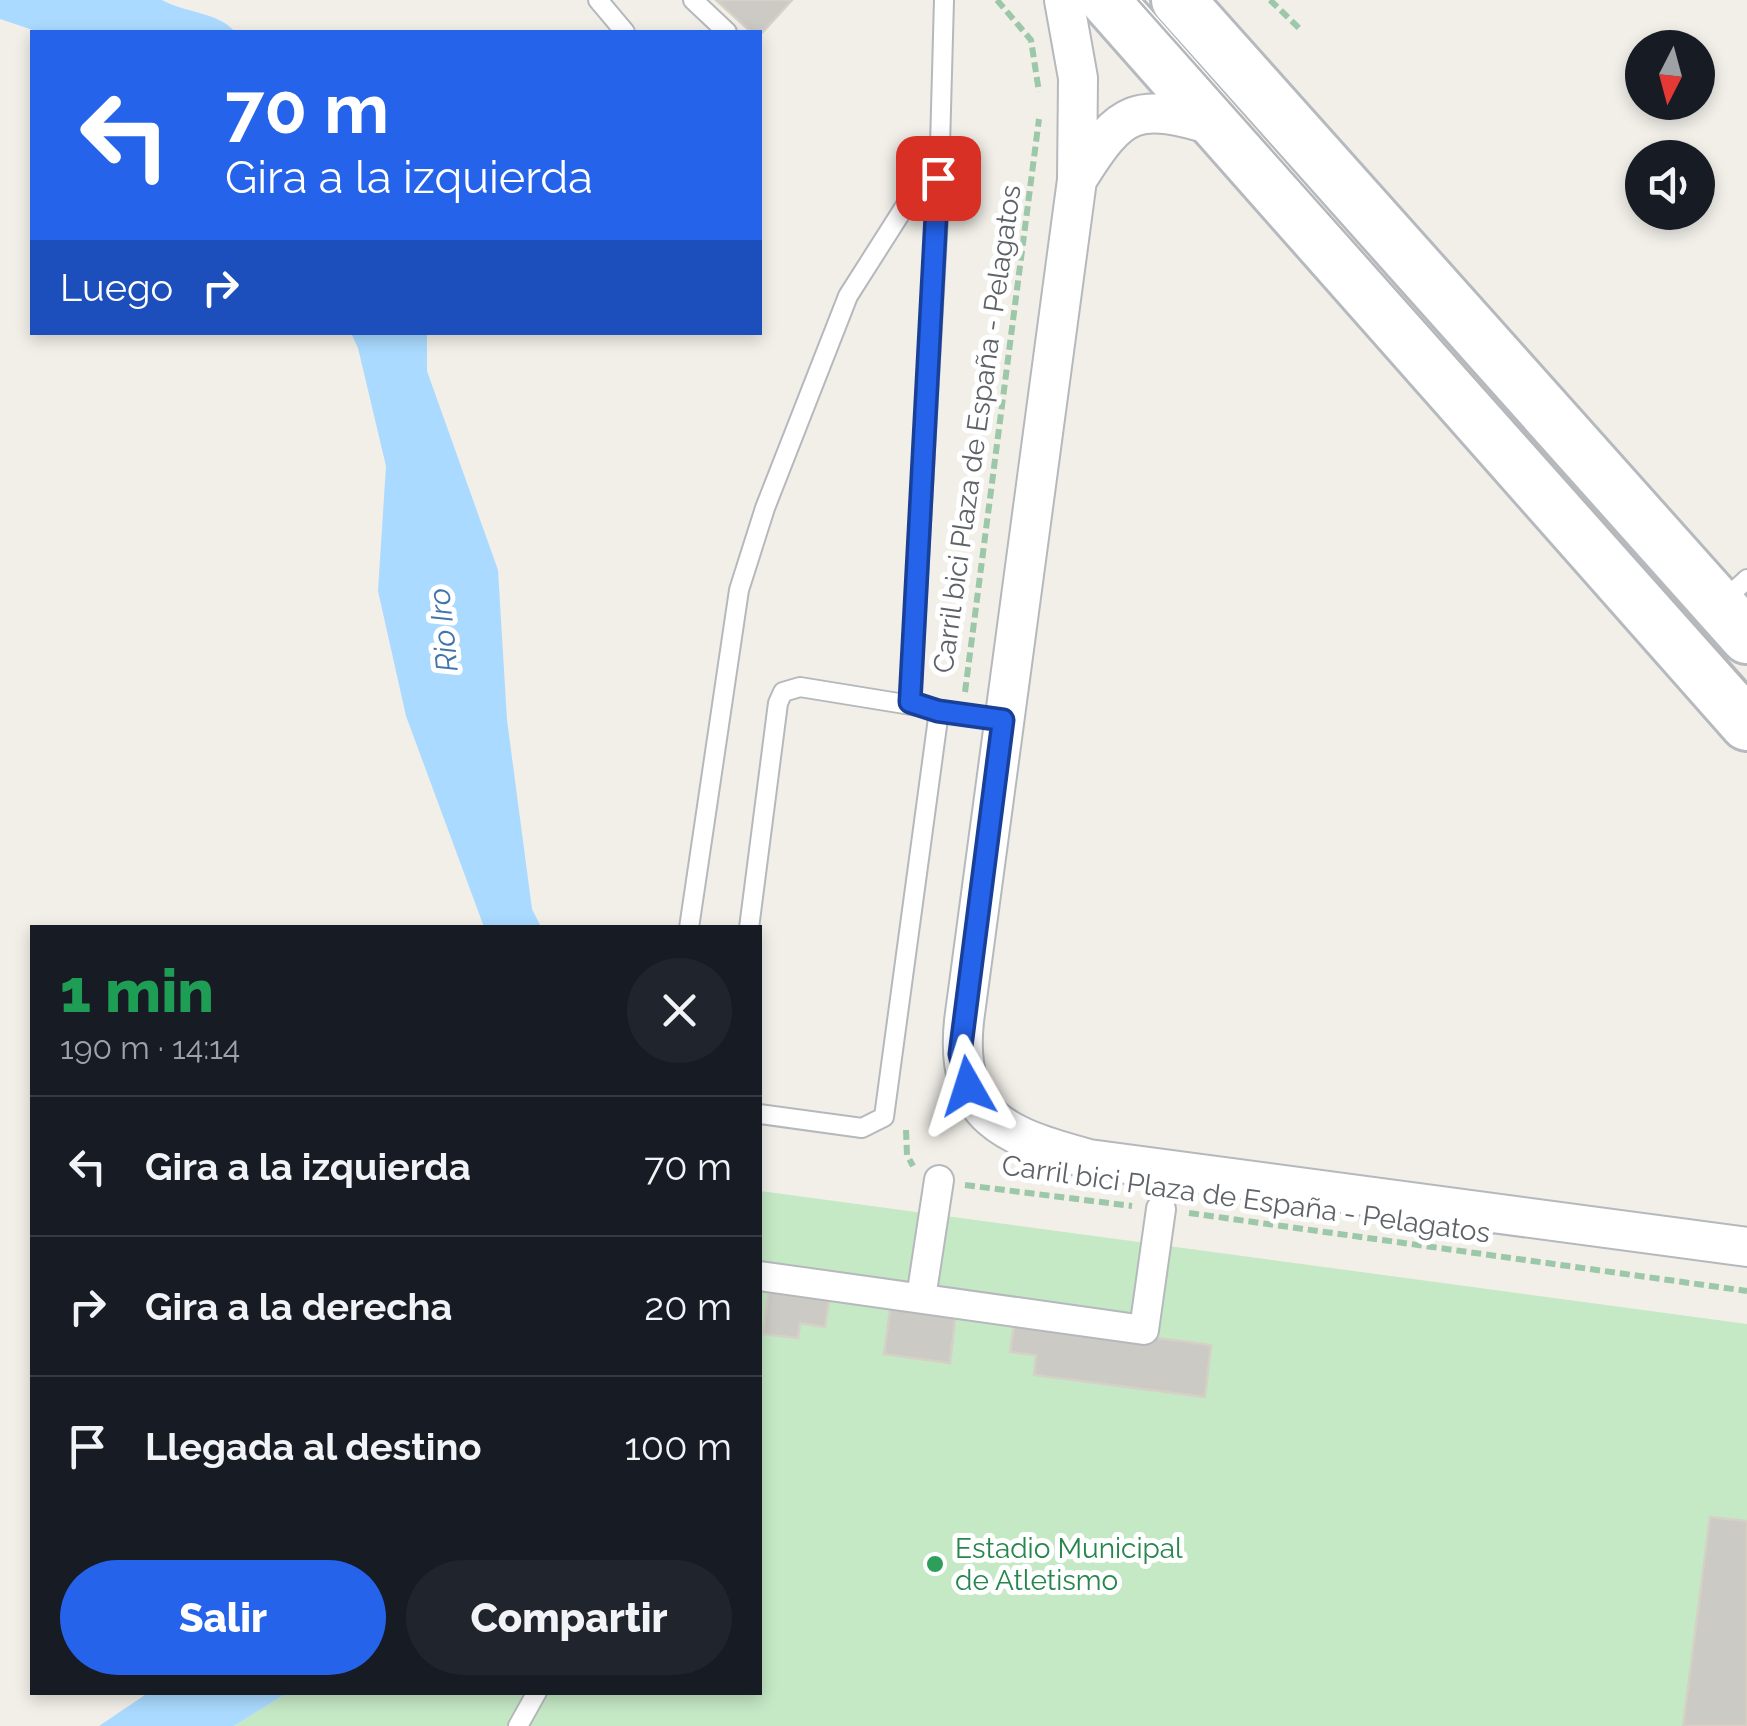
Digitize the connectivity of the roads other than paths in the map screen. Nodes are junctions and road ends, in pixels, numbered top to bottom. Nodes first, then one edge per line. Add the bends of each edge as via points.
1 (598, 0) edge
2 (693, 0) edge
3 (944, 0) edge
4 (1064, 0) edge
5 (1107, 0) edge
6 (1178, 0) edge
7 (624, 30) edge
8 (725, 30) edge
9 (1219, 127) junction
10 (938, 178) junction
11 (1077, 180) junction
12 (1738, 607) edge
13 (910, 702) junction
14 (938, 711) junction
15 (1003, 720) junction
16 (1747, 724) edge
17 (689, 925) edge
18 (749, 925) edge
19 (762, 1114) edge
20 (938, 1180) road end
21 (1160, 1209) road end
22 (1747, 1247) edge
23 (762, 1276) edge
24 (921, 1298) junction
25 (535, 1695) edge
26 (518, 1726) edge

1 - 7 lane
2 - 8 lane
3 - 10 lane
4 - 11 street via 1078,78
5 - 9 main road
6 - 12 main road
9 - 11 street via 1146,112 1128,118 1098,144
9 - 16 main road
10 - 13 lane
10 - 17 lane via 916,189 848,296 764,508 739,590
11 - 15 street
13 - 14 lane
13 - 18 lane via 794,686 783,692
14 - 15 lane
14 - 19 lane via 884,1117 862,1128
15 - 22 street via 960,1054 984,1114 1010,1134 1088,1159
20 - 24 street
21 - 24 street via 1144,1330
23 - 24 street
25 - 26 lane

